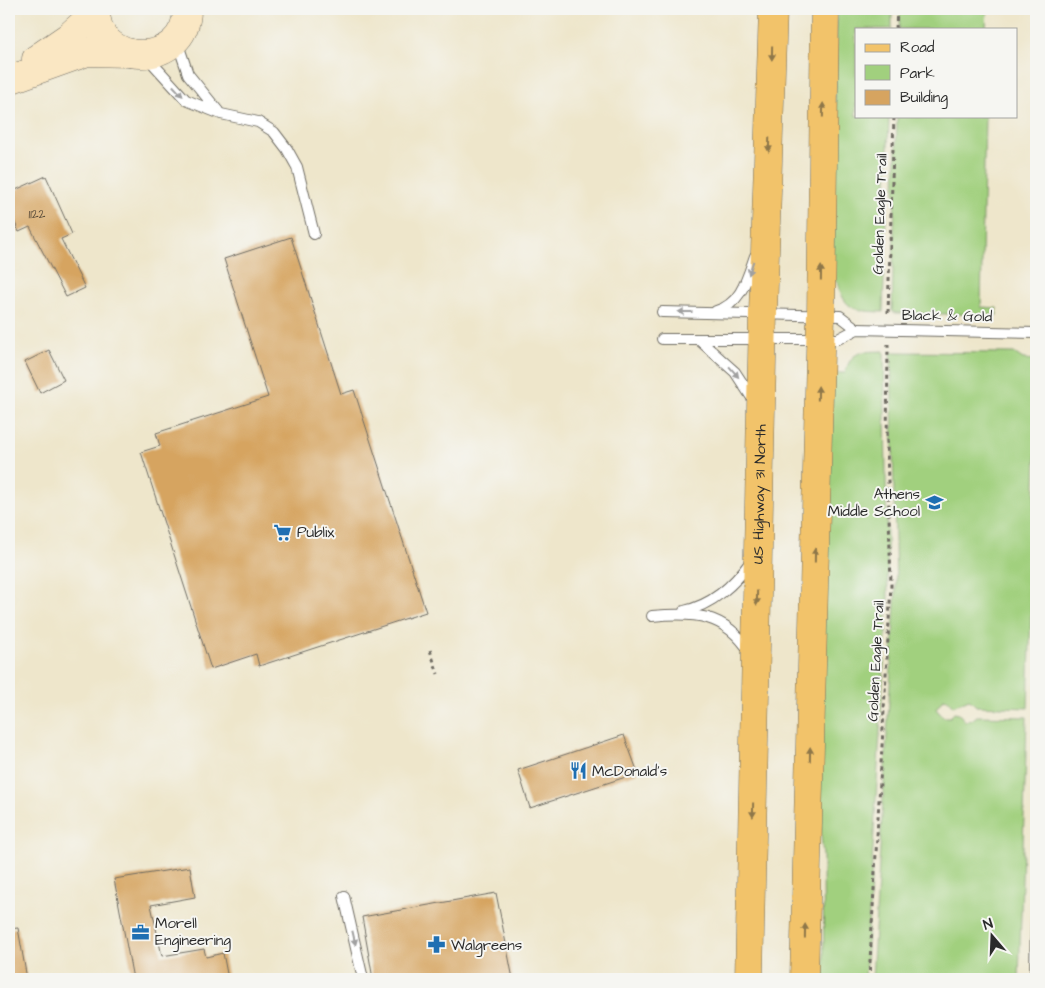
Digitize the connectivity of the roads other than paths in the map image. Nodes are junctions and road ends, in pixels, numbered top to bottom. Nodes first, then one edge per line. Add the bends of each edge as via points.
1 (773, 9) edge
2 (825, 9) edge
3 (96, 10) edge
4 (186, 18) edge
5 (138, 54) junction
6 (9, 76) edge
7 (9, 80) edge
8 (221, 114) junction
9 (767, 222) junction
10 (314, 234) dead end
11 (662, 312) dead end
12 (710, 312) junction
13 (763, 326) junction
14 (820, 327) junction
15 (857, 329) junction
16 (1036, 333) edge
17 (662, 339) dead end
18 (698, 339) junction
19 (761, 418) junction
20 (758, 550) junction
21 (673, 614) junction
22 (652, 616) dead end
23 (756, 661) junction
24 (344, 896) dead end
25 (1036, 916) edge
26 (745, 974) edge
27 (363, 979) edge
28 (804, 979) edge
29 (1035, 979) edge

1 -> 9 main road, US Highway 31 North
14 -> 2 main road
3 - 5 street via 99,26 106,38 116,48
3 - 6 street via 57,46
4 - 5 street via 162,50
4 - 8 lane via 188,74
5 - 7 street via 87,52
5 -> 8 lane via 186,100
8 - 10 lane via 258,122 274,132 287,148 297,167
9 -> 12 lane via 739,297 725,308
9 - 13 main road, US Highway 31 North
12 -> 11 lane
12 - 13 lane
13 - 14 lane, Black & Gold
13 - 14 lane, Black & Gold
13 - 18 lane
13 - 19 main road, US Highway 31 North
14 - 15 lane, Black & Gold via 838,339
14 - 15 lane, Black & Gold via 840,316
28 -> 14 main road
15 - 16 lane, Black & Gold
17 - 18 lane
18 -> 19 lane via 735,372 750,393
19 - 20 main road, US Highway 31 North
20 - 21 lane via 743,573 724,592 701,605
20 -> 23 main road, US Highway 31 North
21 - 22 lane
21 - 23 lane via 698,614 722,624 741,639
23 -> 26 main road, US Highway 31 North
24 -> 27 lane
25 - 29 lane

